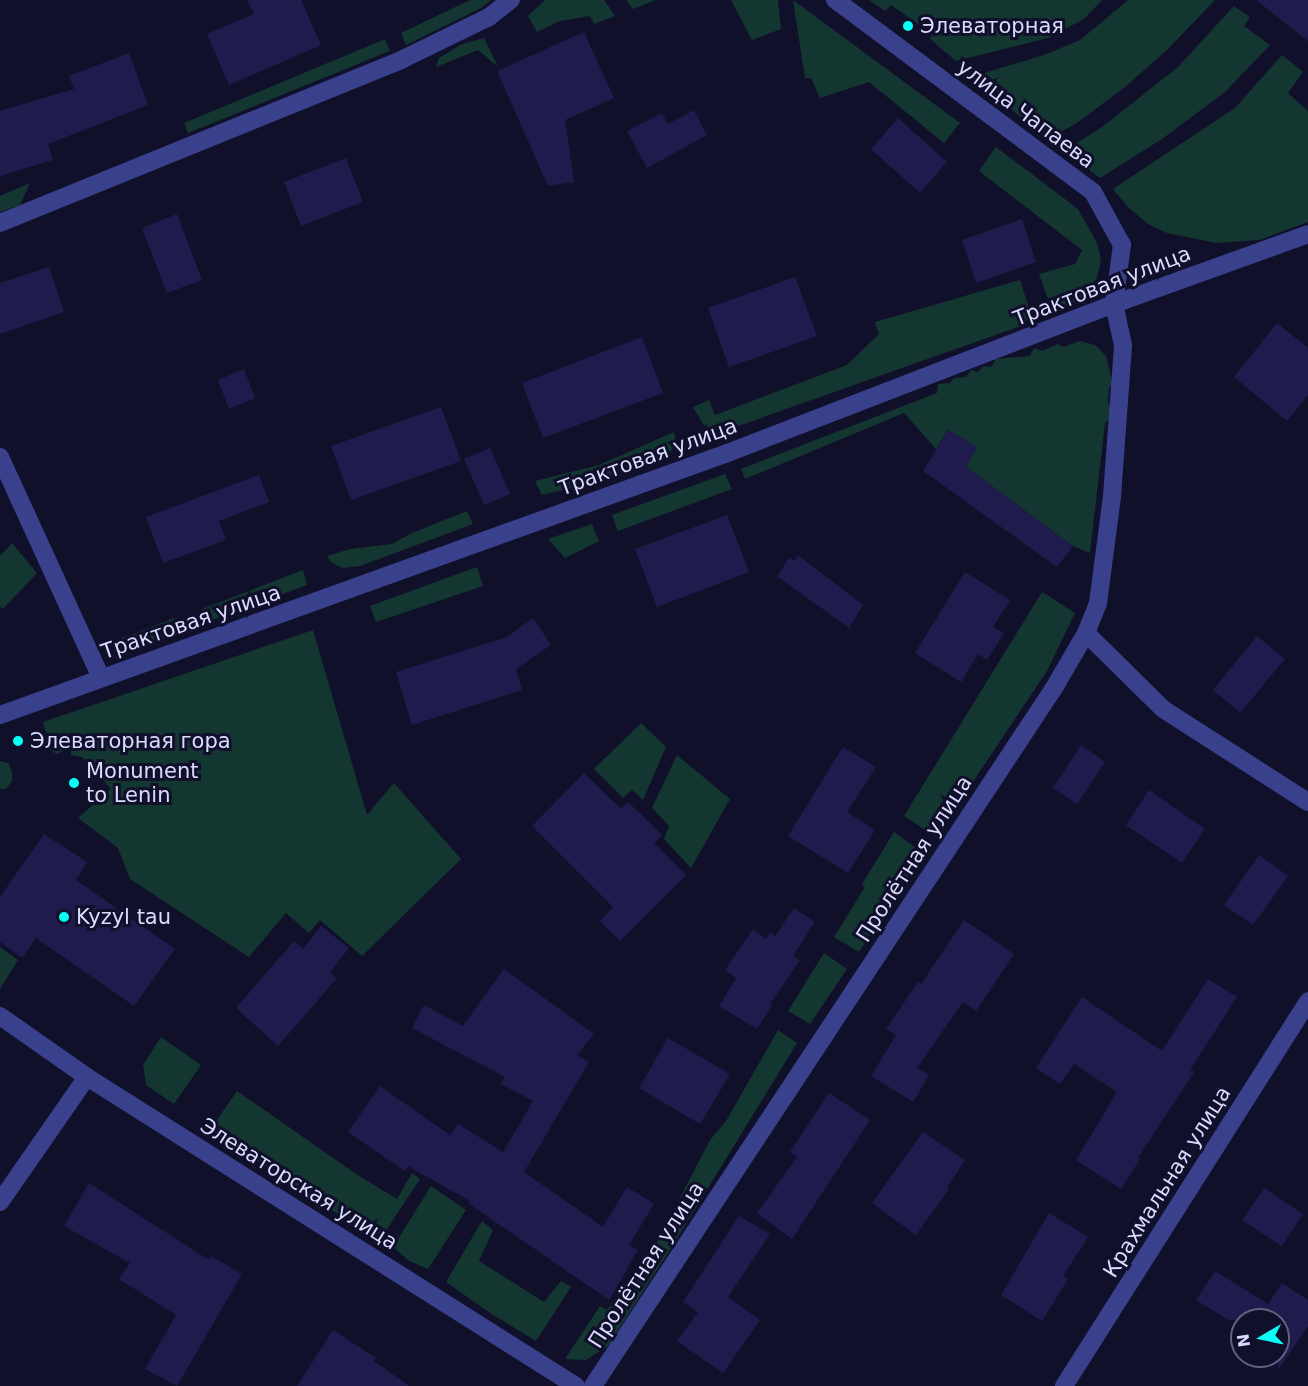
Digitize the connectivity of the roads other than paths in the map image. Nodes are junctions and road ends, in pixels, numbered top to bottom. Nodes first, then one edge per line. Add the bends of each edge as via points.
1 (512, 0) edge
2 (835, 0) edge
3 (0, 223) edge
4 (1308, 234) edge
5 (1114, 304) junction
6 (0, 457) edge
7 (1086, 633) junction
8 (101, 678) junction
9 (0, 715) edge
10 (1308, 802) edge
11 (1308, 1001) edge
12 (0, 1016) edge
13 (87, 1077) junction
14 (0, 1202) edge
15 (576, 1386) edge
16 (593, 1386) edge
17 (1065, 1386) edge

1 - 3 street via 489,17 403,59
2 - 5 street, улица Чапаева via 1094,192 1122,245
4 - 5 street, Трактовая улица
5 - 7 street, Пролётная улица via 1123,345 1112,496 1098,603
5 - 8 street, Трактовая улица via 725,454
6 - 8 street
7 - 10 street via 1163,709
7 - 16 street, Пролётная улица
8 - 9 street, Трактовая улица
11 - 17 street, Крахмальная улица
12 - 13 street, Элеваторская улица
13 - 14 street
13 - 15 street, Элеваторская улица

